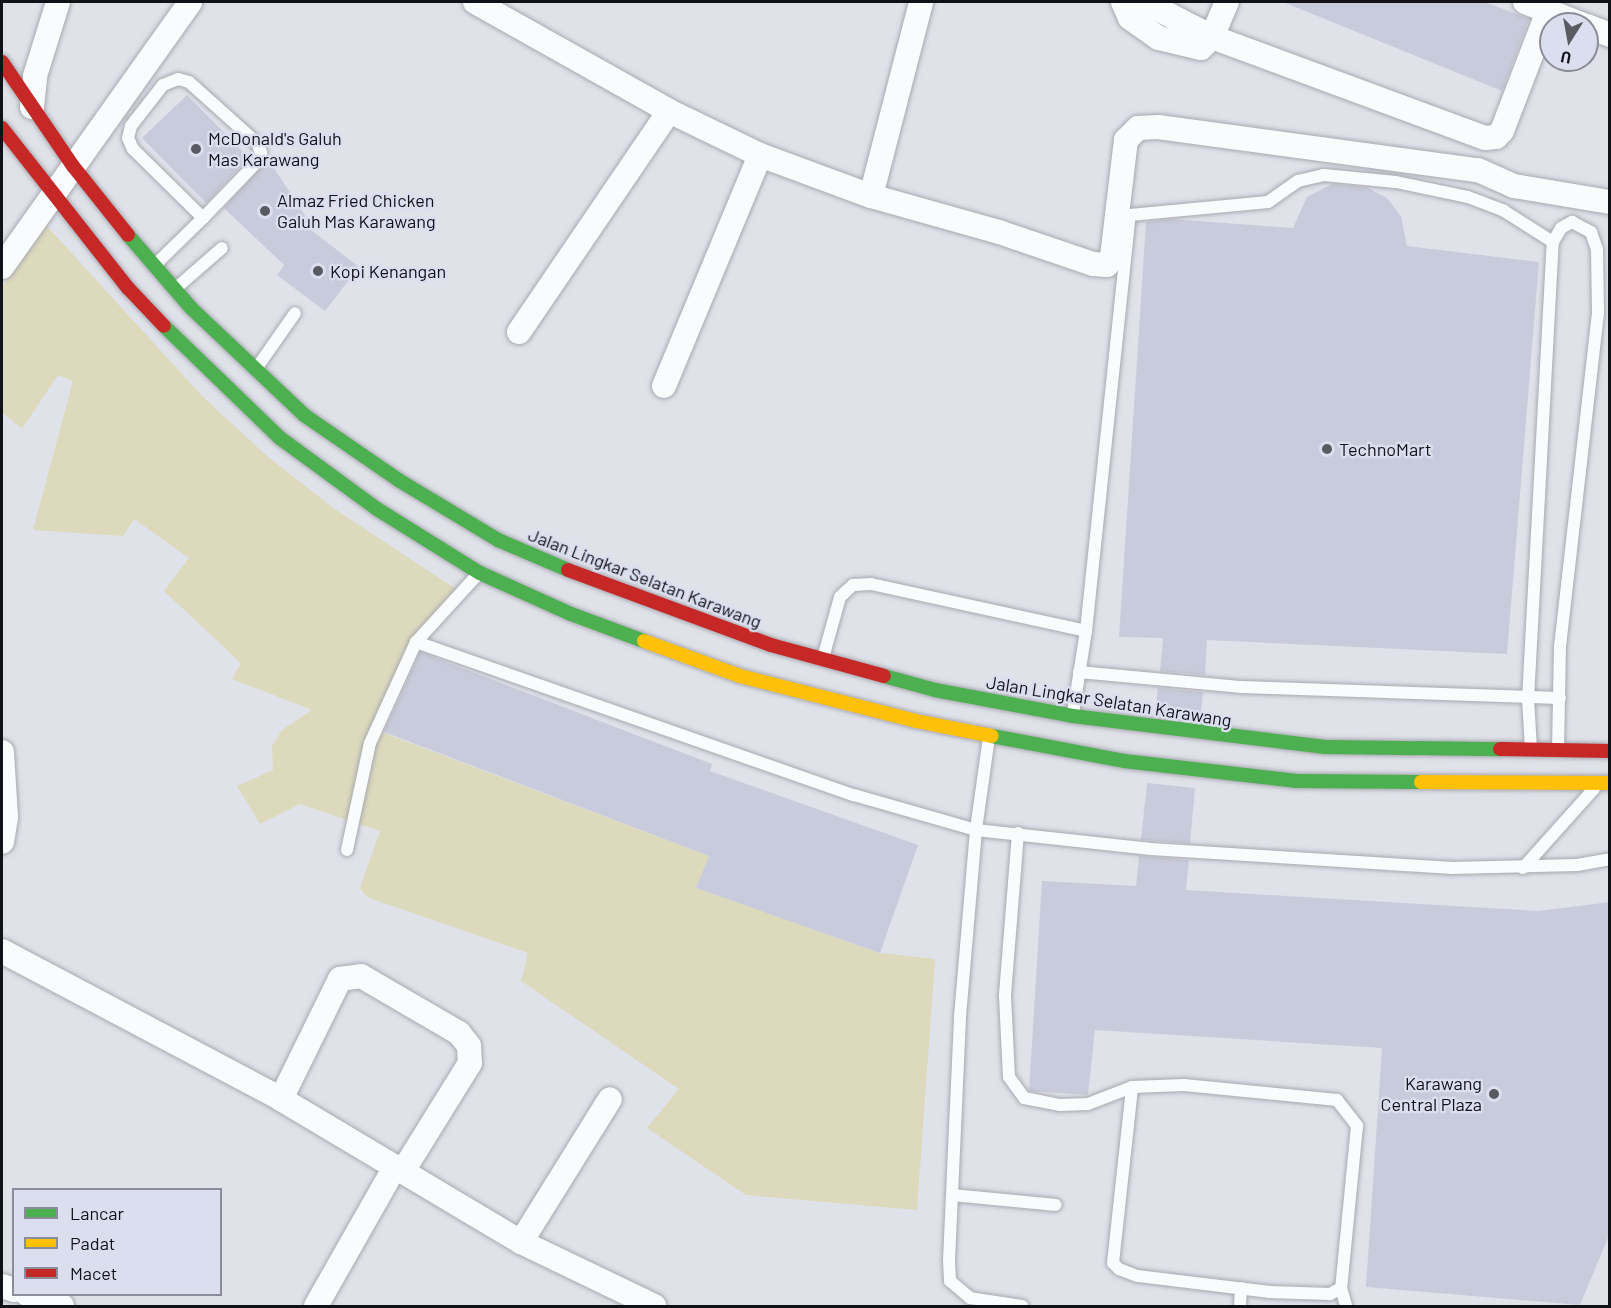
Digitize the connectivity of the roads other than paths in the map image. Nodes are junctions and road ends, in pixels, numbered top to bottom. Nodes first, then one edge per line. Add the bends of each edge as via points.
1 (58, 2) edge
2 (190, 2) edge
3 (475, 2) edge
4 (921, 2) edge
5 (1123, 2) edge
6 (1144, 2) edge
7 (1227, 2) edge
8 (1525, 2) edge
9 (1548, 12) edge
10 (1539, 35) edge
11 (1212, 38) junction
12 (3, 64) edge
13 (32, 107) junction
14 (669, 111) junction
15 (2, 128) edge
16 (760, 155) junction
17 (73, 166) junction
18 (53, 196) junction
19 (871, 196) junction
20 (1610, 202) edge
21 (203, 218) junction
22 (1553, 242) junction
23 (222, 248) dead end
24 (2, 267) edge
25 (153, 267) junction
26 (174, 290) junction
27 (295, 313) dead end
28 (519, 332) dead end
29 (255, 370) junction
30 (664, 386) dead end
31 (480, 573) junction
32 (1086, 631) junction
33 (416, 642) junction
34 (823, 660) junction
35 (1079, 672) junction
36 (1560, 698) junction
37 (1528, 699) junction
38 (1073, 716) junction
39 (989, 736) junction
40 (1531, 750) junction
41 (1558, 751) junction
42 (1610, 751) edge
43 (2, 752) edge
44 (1605, 783) edge
45 (976, 830) junction
46 (1018, 833) junction
47 (2, 842) edge
48 (347, 850) dead end
49 (1610, 859) edge
50 (1523, 868) junction
51 (2, 951) edge
52 (1132, 1087) junction
53 (281, 1099) junction
54 (610, 1099) dead end
55 (399, 1169) junction
56 (953, 1195) junction
57 (1056, 1205) dead end
58 (521, 1242) junction
59 (1240, 1288) junction
60 (1341, 1288) junction
61 (33, 1296) edge
62 (62, 1306) edge
63 (316, 1306) edge
64 (654, 1306) edge
65 (1022, 1306) edge
66 (1240, 1306) edge
67 (1346, 1306) edge

1 - 13 street via 34,76
2 - 17 street
3 - 14 street
4 - 19 street
5 - 11 street via 1130,18 1160,38 1201,48
6 - 11 street
7 - 11 street
8 - 9 street
10 - 11 street via 1502,131 1496,137 1485,138
12 - 13 main road, Jalan Lingkar Selatan Karawang
13 - 17 main road, Jalan Lingkar Selatan Karawang
14 - 16 street
14 - 28 street
15 - 18 main road
16 - 19 street
16 - 30 street
17 - 18 street
17 - 25 main road, Jalan Lingkar Selatan Karawang
18 - 24 street
18 - 31 main road via 128,288 280,438 377,509
19 - 20 street via 1107,265 1112,257 1126,140 1138,128 1158,127 1478,170 1514,186
21 - 21 lane via 261,153 257,143 196,88 178,80 163,85 131,126 128,138 133,149
21 - 25 lane
22 - 32 lane via 1504,211 1468,197 1396,182 1324,175 1298,180 1268,202 1130,215
22 - 36 lane via 1562,228 1572,222 1582,224 1591,232 1597,249 1598,274 1598,313 1560,646
22 - 37 lane
23 - 26 lane
25 - 26 main road, Jalan Lingkar Selatan Karawang
26 - 29 main road, Jalan Lingkar Selatan Karawang
27 - 29 lane
29 - 34 main road, Jalan Lingkar Selatan Karawang via 304,415 400,481 498,540 709,625
31 - 33 lane
31 - 39 main road via 648,645 740,676
32 - 34 lane via 871,584 853,585 840,597
32 - 35 lane
33 - 45 lane via 854,795
33 - 48 lane via 370,743
34 - 38 main road, Jalan Lingkar Selatan Karawang via 935,690
35 - 37 lane via 1242,687
35 - 38 lane
36 - 37 lane
36 - 41 lane
37 - 40 lane
38 - 40 main road, Jalan Lingkar Selatan Karawang via 1325,747
39 - 44 main road via 1124,761 1297,781
39 - 45 lane
40 - 41 main road, Jalan Lingkar Selatan Karawang
41 - 42 main road, Jalan Lingkar Selatan Karawang
43 - 47 street via 6,818
44 - 50 lane
45 - 46 lane
45 - 56 lane via 960,1018
46 - 50 lane via 1151,849 1452,868
46 - 52 lane via 1005,996 1009,1077 1024,1098 1060,1105 1088,1104
49 - 50 lane
51 - 53 street
52 - 59 lane via 1113,1263 1124,1274
52 - 60 lane via 1184,1085 1337,1100 1357,1126
53 - 55 street
53 - 55 street via 340,979 361,976 459,1033 469,1047 470,1063
54 - 58 street
55 - 58 street
55 - 63 street
56 - 57 lane
56 - 65 lane via 950,1281 969,1298
58 - 64 street
59 - 60 lane via 1330,1294
59 - 66 lane
60 - 67 lane
61 - 62 street

